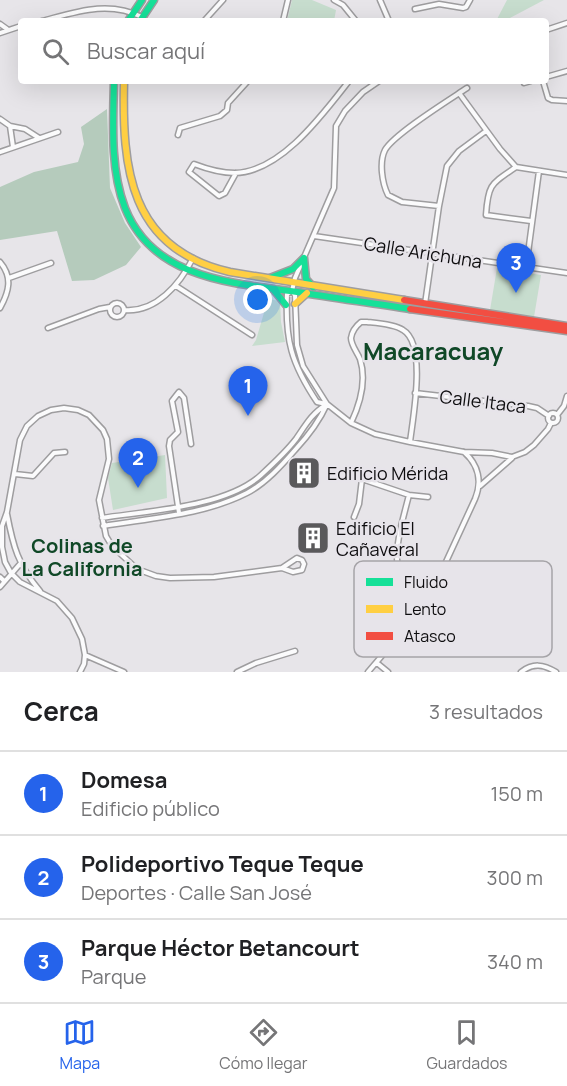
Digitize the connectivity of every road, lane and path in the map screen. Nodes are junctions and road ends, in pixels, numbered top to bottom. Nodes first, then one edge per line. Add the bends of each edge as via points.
1 (142, 0) edge
2 (154, 0) edge
3 (223, 0) edge
4 (288, 0) edge
5 (334, 0) edge
6 (380, 0) edge
7 (470, 0) edge
8 (438, 2) edge
9 (415, 9) dead end
10 (133, 13) junction
11 (53, 18) edge
12 (130, 18) edge
13 (140, 18) edge
14 (142, 18) edge
15 (207, 18) edge
16 (284, 18) edge
17 (354, 18) edge
18 (388, 18) edge
19 (567, 23) edge
20 (0, 24) edge
21 (18, 27) edge
22 (7, 29) junction
23 (549, 29) edge
24 (0, 33) edge
25 (567, 71) edge
26 (549, 76) edge
27 (114, 84) edge
28 (124, 84) edge
29 (244, 84) edge
30 (346, 84) edge
31 (375, 84) edge
32 (544, 84) edge
33 (467, 87) dead end
34 (459, 93) junction
35 (567, 101) edge
36 (0, 118) edge
37 (10, 126) junction
38 (486, 131) junction
39 (58, 132) dead end
40 (178, 135) dead end
41 (40, 138) junction
42 (13, 147) junction
43 (0, 152) edge
44 (516, 167) junction
45 (539, 171) junction
46 (236, 173) junction
47 (567, 175) edge
48 (439, 206) junction
49 (531, 221) junction
50 (314, 236) junction
51 (433, 254) junction
52 (193, 258) junction
53 (304, 258) junction
54 (0, 262) edge
55 (51, 263) dead end
56 (526, 268) junction
57 (186, 271) junction
58 (567, 273) edge
59 (9, 278) junction
60 (269, 279) junction
61 (293, 283) junction
62 (176, 286) junction
63 (315, 287) junction
64 (271, 288) junction
65 (292, 291) junction
66 (307, 293) junction
67 (295, 304) junction
68 (425, 304) junction
69 (286, 305) junction
70 (110, 307) junction
71 (0, 308) edge
72 (124, 310) junction
73 (567, 326) edge
74 (48, 328) dead end
75 (567, 331) edge
76 (252, 335) dead end
77 (415, 393) junction
78 (567, 396) edge
79 (327, 404) junction
80 (557, 415) junction
81 (549, 416) junction
82 (351, 423) junction
83 (551, 423) junction
84 (294, 441) junction
85 (410, 442) junction
86 (191, 444) dead end
87 (300, 445) junction
88 (65, 452) dead end
89 (464, 452) junction
90 (512, 457) junction
91 (15, 474) junction
92 (480, 486) junction
93 (410, 495) junction
94 (428, 497) dead end
95 (177, 507) junction
96 (7, 512) junction
97 (178, 513) junction
98 (354, 517) dead end
99 (102, 518) junction
100 (104, 526) junction
101 (396, 561) edge
102 (447, 561) edge
103 (20, 564) junction
104 (282, 568) junction
105 (11, 573) junction
106 (0, 577) edge
107 (4, 581) junction
108 (0, 587) edge
109 (40, 592) junction
110 (295, 651) dead end
111 (85, 655) junction
112 (382, 657) edge
113 (377, 663) junction
114 (80, 672) edge
115 (124, 672) edge
116 (237, 672) edge
117 (368, 672) edge
118 (388, 672) edge
119 (521, 672) edge
120 (556, 672) edge

1 - 10 street
2 - 14 street
3 - 15 street
4 - 16 street
5 - 17 street
6 - 18 street
7 - 8 street via 463,8
8 - 9 street
10 - 11 street via 99,8
10 - 12 street
10 - 13 street
19 - 23 street
20 - 22 street
21 - 22 street
22 - 24 street
25 - 26 street
27 - 57 street via 113,152 122,202 145,242
28 - 52 street via 124,158 133,192 156,231
29 - 40 street via 220,116 180,128
30 - 46 street via 297,142 262,167
31 - 50 street via 345,111 336,126 334,188
32 - 35 street via 548,98
33 - 34 street
34 - 38 street
34 - 48 street via 391,142 382,158 388,195 402,202
36 - 37 street
37 - 41 street
37 - 42 street
38 - 44 street
38 - 48 street via 451,159 444,173
39 - 41 street
41 - 42 street
42 - 43 street
44 - 45 street
44 - 49 street via 490,187 486,215
45 - 47 street
45 - 49 street
46 - 46 street via 194,164 189,172 219,196 225,193
48 - 51 street
49 - 56 street
50 - 51 street, Calle Arichuna
50 - 53 street
51 - 56 street, Calle Arichuna
51 - 68 street
52 - 57 street
52 - 60 street via 212,267
53 - 60 street via 293,269
53 - 61 street
53 - 63 street via 306,279
54 - 59 street
55 - 59 street
56 - 58 street, Calle Arichuna
57 - 62 street
57 - 64 street
59 - 71 street
60 - 61 street
61 - 63 street
61 - 65 street
62 - 72 street via 152,303
62 - 76 street
63 - 68 street
64 - 65 street
64 - 69 street
65 - 66 street
65 - 67 street
65 - 69 street via 287,294
66 - 67 street
66 - 75 street
67 - 79 street via 300,357
68 - 73 street
69 - 79 street via 295,365 317,402
70 - 72 street via 118,303
70 - 72 street via 114,317 121,316
70 - 74 street
77 - 81 street, Calle Itaca via 528,406
77 - 82 street via 416,356 411,338 402,329 361,322 351,341 362,375 361,398
77 - 85 street
78 - 80 street
79 - 82 street
79 - 84 street via 316,411
79 - 87 street
80 - 81 street
80 - 83 street via 557,421
81 - 83 street
82 - 85 street via 375,434
83 - 90 street via 534,445
84 - 87 street
84 - 95 street via 258,478 235,491
85 - 89 street
86 - 95 street via 184,398 179,392 172,401 178,432 168,446
87 - 97 street via 248,492
88 - 91 street via 54,453 33,477
89 - 90 street
89 - 92 street via 477,470
90 - 92 street
91 - 96 street
91 - 99 street via 20,440 38,416 64,408 89,415 103,430 109,448 99,500
92 - 102 street
93 - 94 street
93 - 98 street via 362,479
93 - 101 street
95 - 97 street
95 - 99 street
96 - 103 street
96 - 105 street via 2,547
97 - 100 street
99 - 100 street
100 - 104 street via 106,536 119,553 137,569 156,576 214,577
103 - 105 street
103 - 109 street
104 - 104 street via 297,558 304,564 299,572
105 - 107 street
105 - 109 street
106 - 107 street
107 - 108 street
109 - 111 street via 57,601 72,618
110 - 116 street
111 - 114 street
111 - 115 street
112 - 113 street
113 - 117 street
113 - 118 street
119 - 120 street via 539,665

